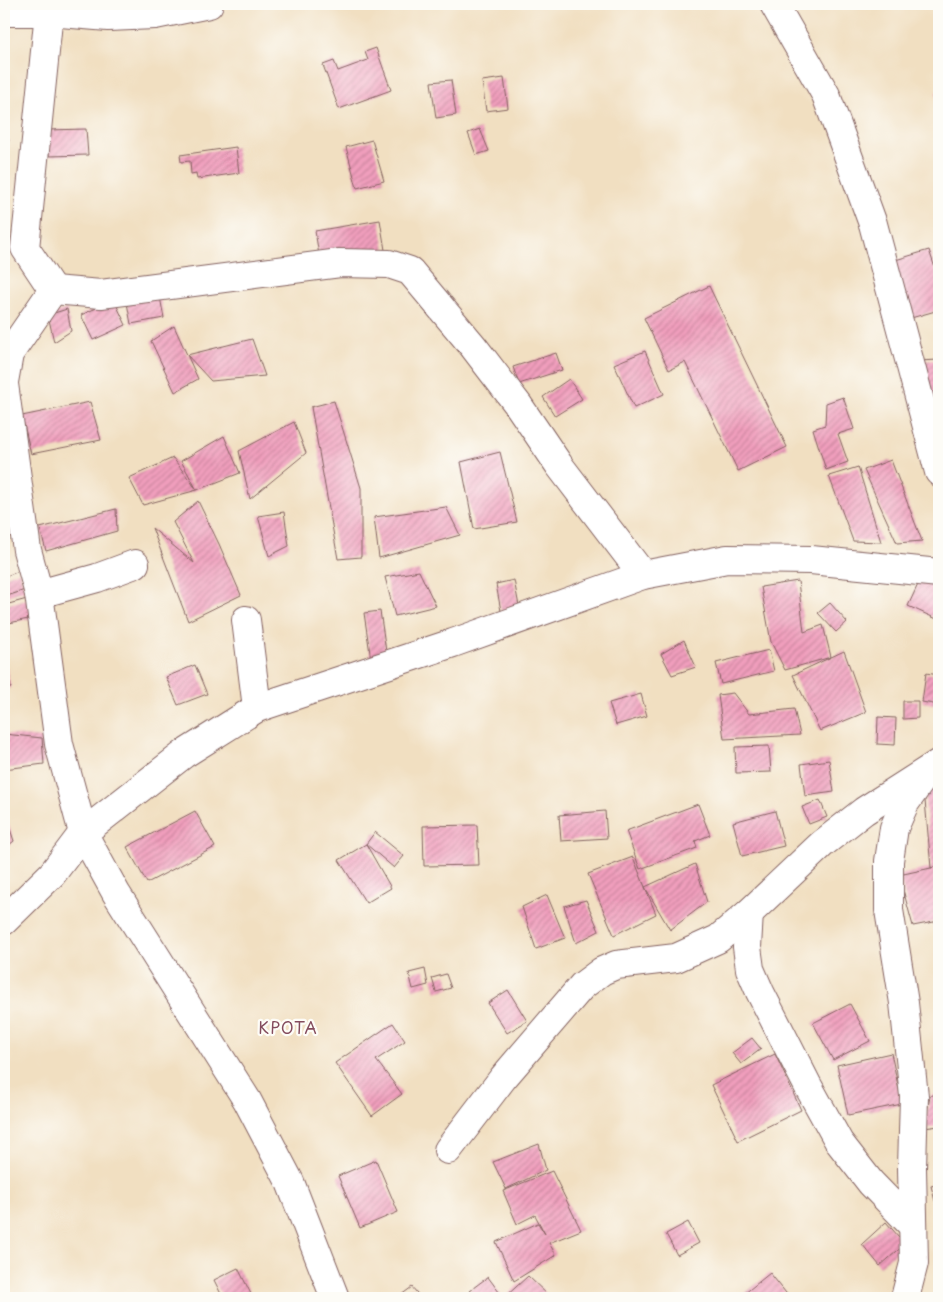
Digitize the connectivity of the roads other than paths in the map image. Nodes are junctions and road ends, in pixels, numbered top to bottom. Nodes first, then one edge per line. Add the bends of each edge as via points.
1 (209, 4) edge
2 (774, 4) edge
3 (4, 12) edge
4 (49, 12) junction
5 (14, 251) edge
6 (53, 290) junction
7 (4, 383) edge
8 (939, 472) edge
9 (136, 564) dead end
10 (939, 573) edge
11 (643, 575) junction
12 (40, 594) junction
13 (246, 620) dead end
14 (257, 708) junction
15 (935, 765) edge
16 (83, 833) junction
17 (749, 913) junction
18 (4, 920) edge
19 (448, 1150) dead end
20 (913, 1226) junction
21 (335, 1298) edge
22 (905, 1298) edge

1 - 4 street via 155,15 108,17
2 - 8 street via 826,95 874,224
3 - 4 street
4 - 5 street
5 - 6 street
6 - 7 street via 9,354
6 - 11 street via 101,294 340,263 389,264 410,271 519,406 559,465
7 - 12 street via 27,550
9 - 12 street
10 - 11 street via 811,560 726,559
11 - 14 street
12 - 16 street via 59,744
13 - 14 street
14 - 16 street via 184,754
15 - 17 street via 864,811 822,844
15 - 20 street via 905,803 894,828 889,861 889,910 914,1096
16 - 18 street via 52,874
16 - 21 street via 116,893 247,1100 290,1182
17 - 19 street via 718,939 693,951 676,958 616,965 582,986 503,1078
17 - 20 street via 747,946 750,970 808,1086 839,1142 871,1183
20 - 22 street via 914,1263

